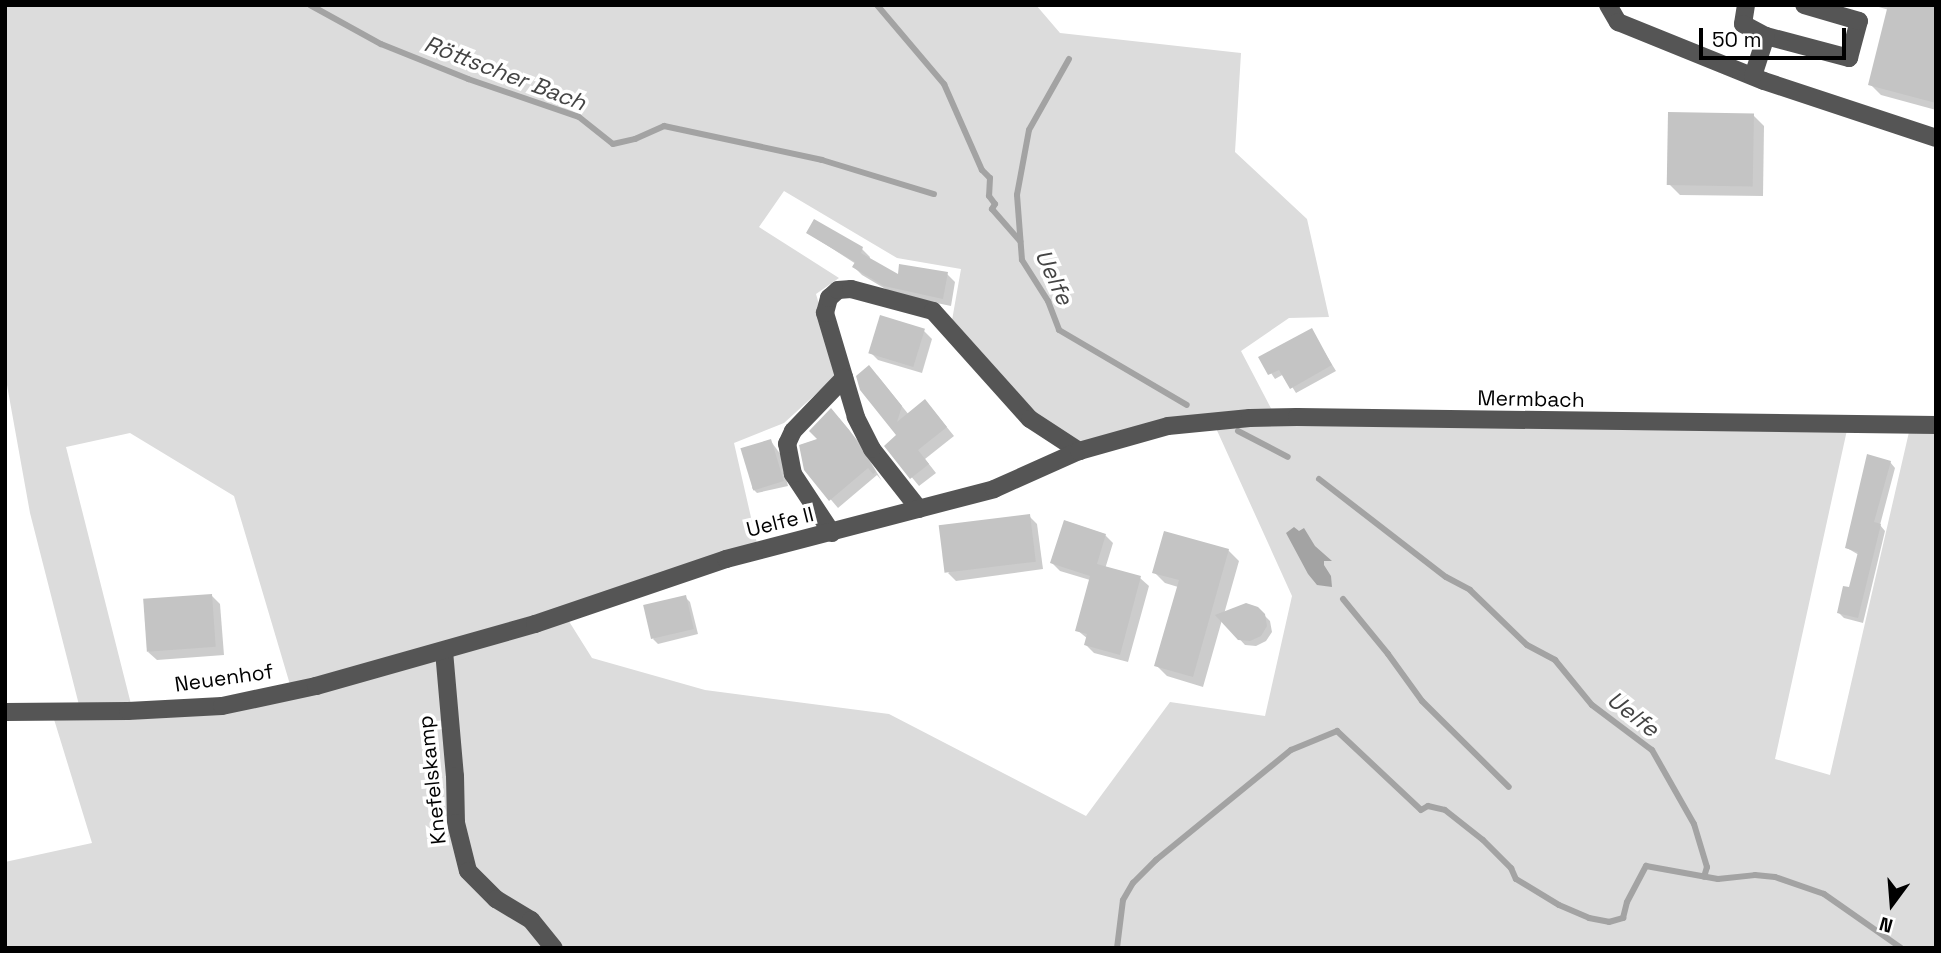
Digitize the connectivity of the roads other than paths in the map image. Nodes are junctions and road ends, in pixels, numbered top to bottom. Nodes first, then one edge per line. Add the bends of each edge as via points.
1 (1608, 5) edge
2 (1746, 5) edge
3 (1804, 5) edge
4 (1620, 14) edge
5 (1766, 36) junction
6 (1753, 76) junction
7 (1936, 138) edge
8 (844, 378) junction
9 (1936, 425) edge
10 (1126, 436) joint
11 (1079, 451) junction
12 (919, 509) junction
13 (832, 533) junction
14 (444, 651) junction
15 (5, 712) edge
16 (554, 948) edge

1 - 4 street
2 - 5 street via 1743,24
3 - 5 street via 1859,21 1849,58
4 - 6 street
5 - 6 street
6 - 7 street
8 - 11 street via 825,313 829,298 838,290 925,307 1030,419
8 - 12 street via 872,449
8 - 13 street via 787,443 793,474
9 - 10 street, Mermbach via 1297,418 1201,422
10 - 11 street, Uelfe II
11 - 12 street, Uelfe II via 1018,480
12 - 13 street, Uelfe II
13 - 14 street, Uelfe II via 676,574
14 - 15 street, Neuenhof via 222,706
14 - 16 street, Knefelskamp via 456,823 468,872 496,899 531,920

